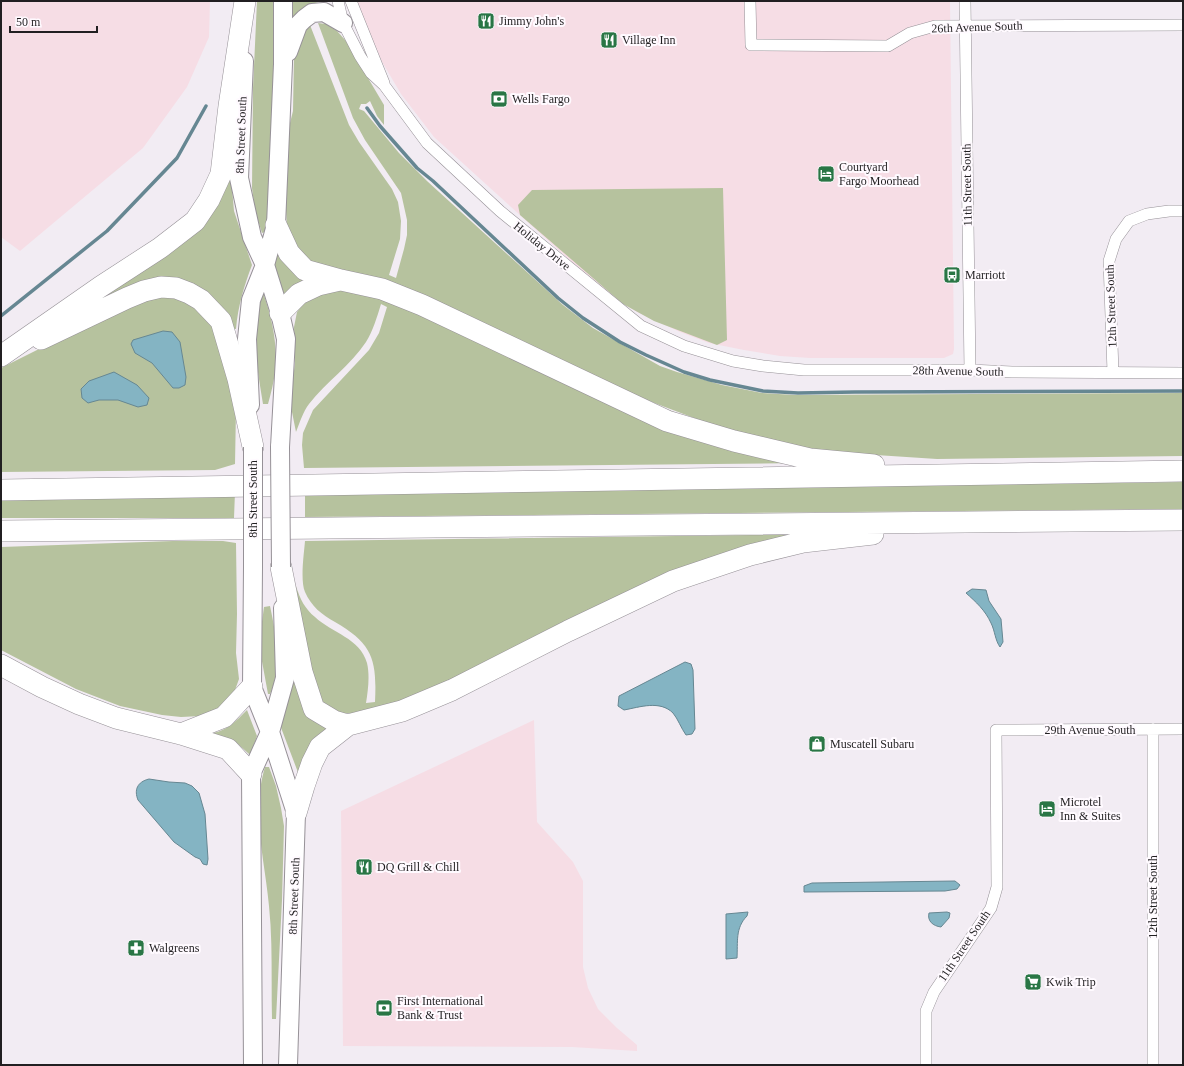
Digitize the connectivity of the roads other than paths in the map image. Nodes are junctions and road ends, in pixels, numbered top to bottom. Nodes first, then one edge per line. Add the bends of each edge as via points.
1 (245, 1) edge
2 (283, 1) edge
3 (338, 1) edge
4 (351, 1) edge
5 (750, 1) edge
6 (965, 1) edge
7 (343, 23) junction
8 (1183, 25) edge
9 (965, 26) junction
10 (283, 64) junction
11 (384, 85) junction
12 (1183, 211) edge
13 (276, 225) junction
14 (265, 265) junction
15 (340, 280) junction
16 (280, 313) junction
17 (1, 357) edge
18 (733, 361) joint
19 (970, 370) junction
20 (1113, 372) junction
21 (1183, 373) edge
22 (253, 447) junction
23 (1183, 471) edge
24 (929, 476) junction
25 (1, 490) edge
26 (1183, 520) edge
27 (1015, 521) junction
28 (1, 531) edge
29 (282, 567) junction
30 (1, 665) edge
31 (252, 687) junction
32 (348, 725) junction
33 (1153, 729) junction
34 (1183, 729) edge
35 (996, 730) joint
36 (270, 732) junction
37 (181, 734) junction
38 (251, 774) junction
39 (296, 813) junction
40 (253, 1065) edge
41 (288, 1065) edge
42 (926, 1065) edge
43 (1153, 1065) edge

1 - 14 main road, 8th Street South via 239,178 252,237
1 - 17 highway via 221,174 209,200 195,221 160,248
2 - 10 main road, 8th Street South
3 - 7 street, Holiday Drive
4 - 11 street, Holiday Drive
5 - 9 street, 26th Avenue South via 751,45 888,46 910,33 935,26
6 - 9 street, 11th Street South
7 - 10 main road via 324,12 312,13 298,25
7 - 11 street, Holiday Drive via 371,73
8 - 9 street, 26th Avenue South
9 - 19 street, 11th Street South
10 - 13 main road, 8th Street South
11 - 18 street, Holiday Drive via 427,143 500,211 641,326 684,346
12 - 20 street, 12th Street South via 1147,214 1129,221 1116,240 1109,261
13 - 14 main road, 8th Street South
13 - 15 highway via 289,253 305,270
14 - 16 main road, 8th Street South
14 - 22 main road, 8th Street South via 251,300 247,339
15 - 16 highway via 318,285 299,294
15 - 24 highway via 382,289 422,305 667,421 734,441 810,458 890,467
16 - 29 main road, 8th Street South, bridge via 286,339 280,447
17 - 22 highway via 144,291 161,287 183,290 201,300 221,321 238,379
18 - 19 street, 28th Avenue South via 804,370
19 - 20 street, 28th Avenue South
20 - 21 street, 28th Avenue South
22 - 31 main road, 8th Street South, bridge
23 - 24 highway
24 - 25 highway
26 - 27 highway
27 - 28 highway
27 - 32 highway via 803,542 750,555 674,581 452,690 402,711
29 - 32 highway via 302,672 314,709 334,721
29 - 36 main road, 8th Street South via 285,678
30 - 37 highway via 93,710
31 - 36 main road, 8th Street South
31 - 37 highway via 224,718
32 - 39 highway via 320,747 312,763
33 - 34 street, 29th Avenue South
33 - 35 street, 29th Avenue South
33 - 43 street, 12th Street South
35 - 42 street, 11th Street South via 997,887 991,908 934,992 926,1011
36 - 38 main road, 8th Street South
36 - 39 main road, 8th Street South
37 - 38 highway via 228,750
38 - 40 main road, 8th Street South
39 - 41 main road, 8th Street South

